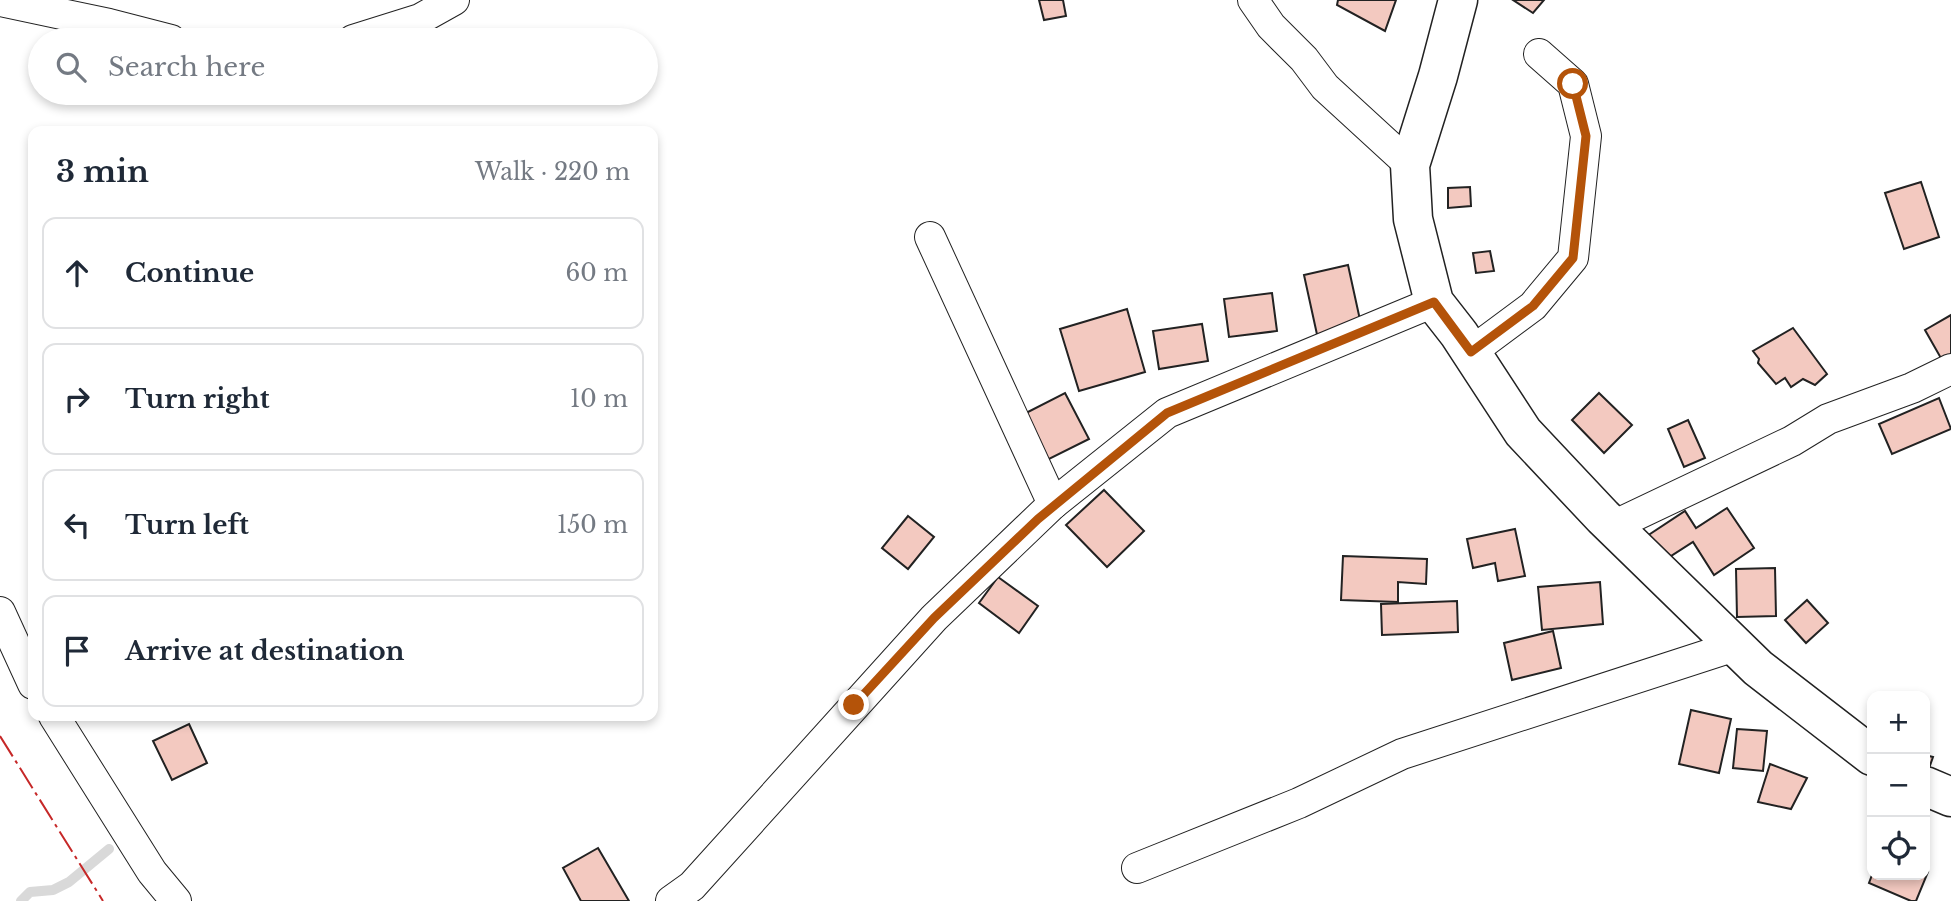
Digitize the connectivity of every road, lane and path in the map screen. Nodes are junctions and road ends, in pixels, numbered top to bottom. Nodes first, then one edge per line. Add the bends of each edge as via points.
1 (454, 0) edge
2 (1253, 0) edge
3 (1458, 0) edge
4 (0, 1) edge
5 (124, 28) edge
6 (391, 28) edge
7 (1539, 54) dead end
8 (1410, 165) junction
9 (930, 237) dead end
10 (1434, 302) junction
11 (1471, 352) junction
12 (1951, 369) edge
13 (1053, 504) junction
14 (1613, 526) junction
15 (0, 612) edge
16 (1735, 646) junction
17 (28, 673) edge
18 (57, 721) edge
19 (1869, 754) edge
20 (1930, 788) edge
21 (1951, 797) edge
22 (1137, 868) dead end
23 (176, 901) edge
24 (671, 901) edge

1 - 6 street
2 - 8 street via 1325,87
3 - 8 main road
4 - 5 street
7 - 11 street via 1573,84 1586,136 1573,258 1533,306
8 - 10 main road via 1413,219
9 - 13 street
10 - 11 main road
10 - 13 street via 1167,413
11 - 14 main road via 1523,432
12 - 14 street via 1828,419 1792,441
13 - 24 street via 934,618 692,886
14 - 16 main road
15 - 17 street
16 - 19 main road
16 - 22 street via 1402,754 1299,803
18 - 23 street via 152,872
20 - 21 main road

